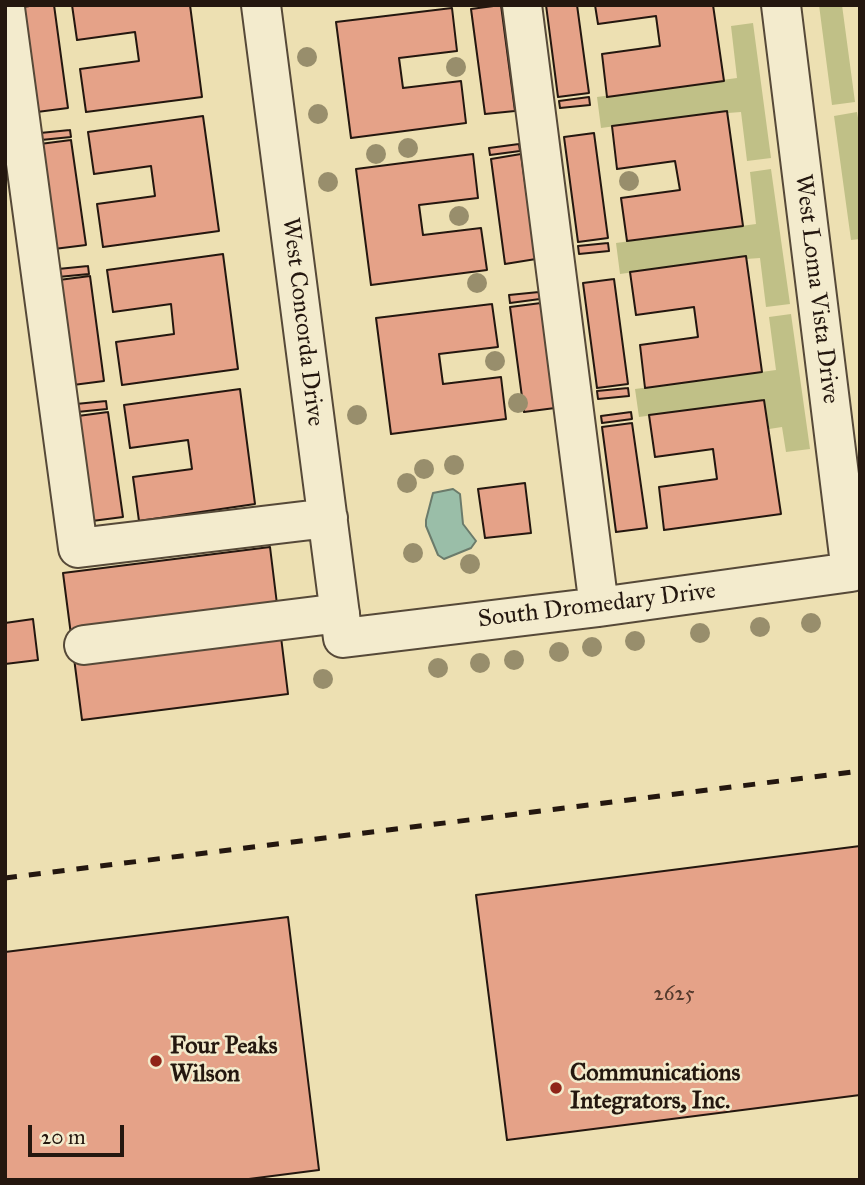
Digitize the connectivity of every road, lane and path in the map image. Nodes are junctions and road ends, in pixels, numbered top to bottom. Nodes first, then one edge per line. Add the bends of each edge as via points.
1 (261, 5) edge
2 (523, 5) edge
3 (781, 5) edge
4 (5, 8) edge
5 (328, 518) junction
6 (855, 574) edge
7 (599, 607) junction
8 (342, 626) junction
9 (84, 645) dead end

1 - 5 street, West Concorda Drive
2 - 7 street
3 - 6 street, West Loma Vista Drive
4 - 5 street via 78,548
5 - 8 street, West Concorda Drive
6 - 7 street, South Dromedary Drive
7 - 8 street, South Dromedary Drive
8 - 9 street, South Dromedary Drive

